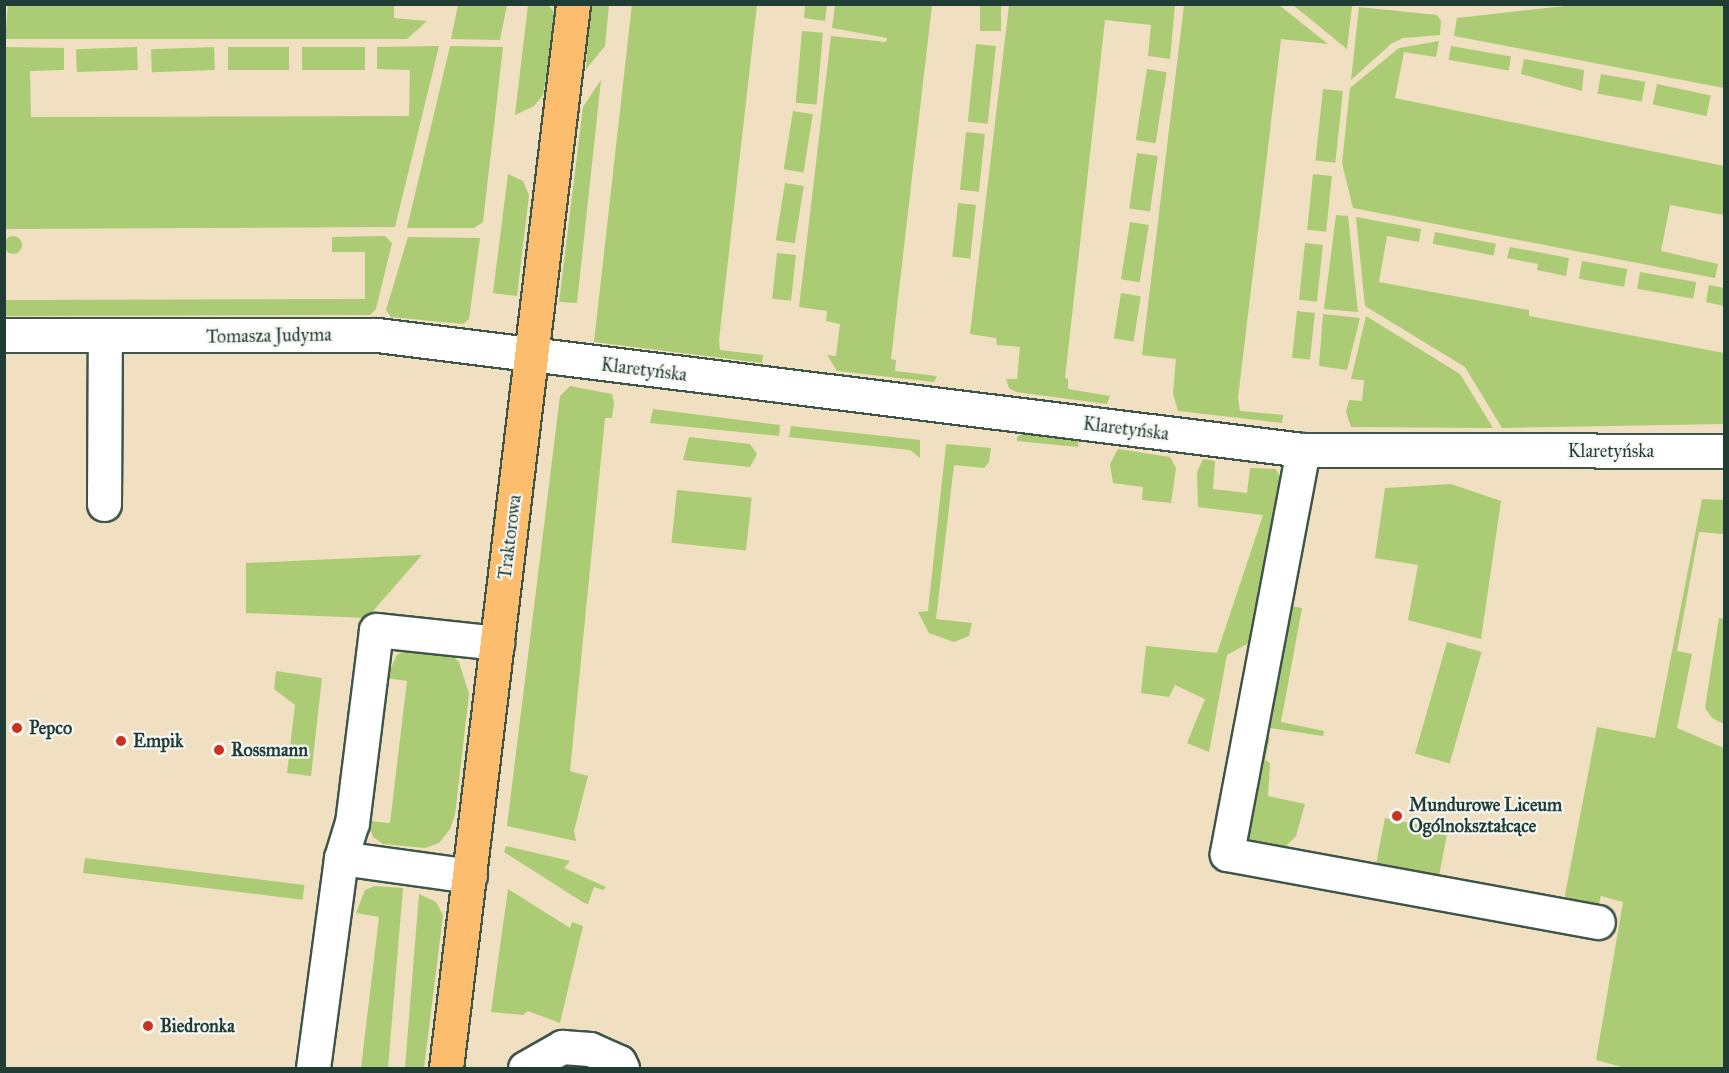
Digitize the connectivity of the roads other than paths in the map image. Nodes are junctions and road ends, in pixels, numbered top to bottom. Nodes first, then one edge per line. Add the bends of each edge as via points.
1 (573, 4) edge
2 (4, 335) edge
3 (105, 336) junction
4 (531, 354) junction
5 (1303, 450) junction
6 (1725, 452) edge
7 (104, 504) dead end
8 (497, 643) junction
9 (341, 858) junction
10 (470, 876) junction
11 (1598, 922) dead end
12 (313, 1068) edge
13 (447, 1068) edge
14 (525, 1068) edge
15 (622, 1068) edge

1 - 4 main road, Traktorowa
2 - 3 street, Tomasza Judyma
3 - 4 street, Tomasza Judyma via 377,335
3 - 7 street
4 - 5 street, Klaretyńska
4 - 8 main road, Traktorowa
5 - 6 street, Klaretyńska
5 - 11 street via 1227,854
8 - 9 street via 376,630 352,823
8 - 10 main road, Traktorowa
9 - 10 street
9 - 12 street
10 - 13 main road, Traktorowa
14 - 15 street via 562,1047 590,1049 619,1062

